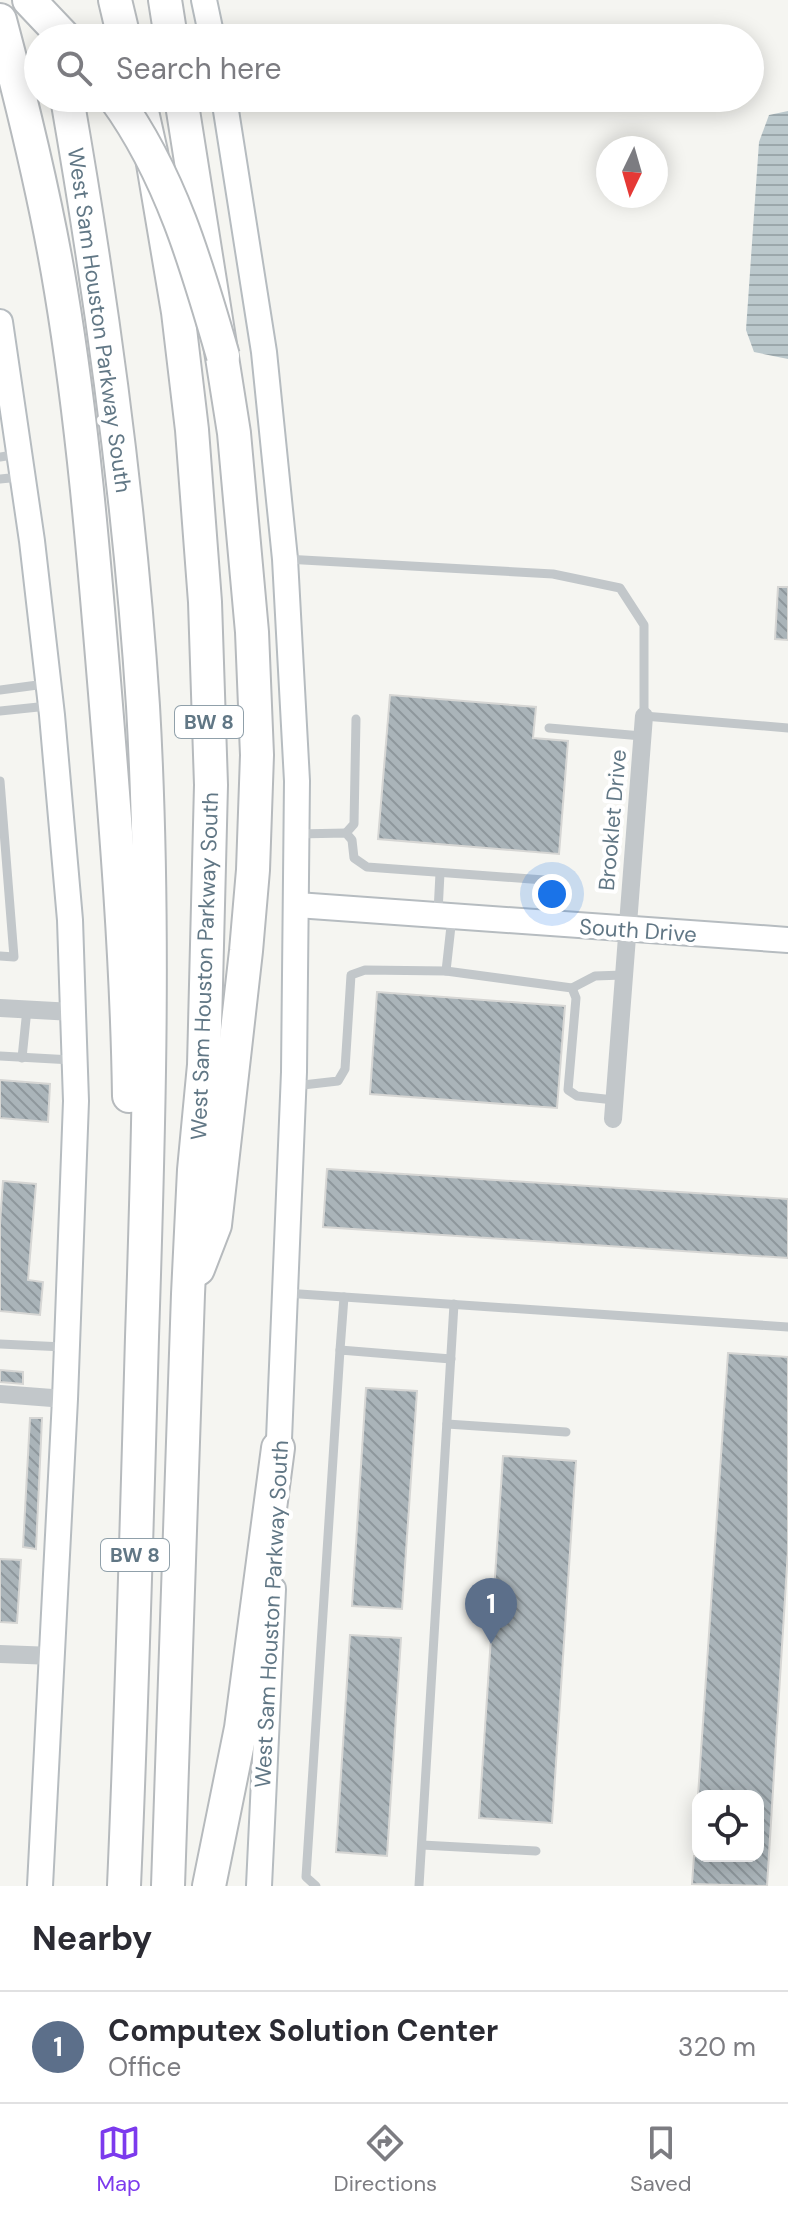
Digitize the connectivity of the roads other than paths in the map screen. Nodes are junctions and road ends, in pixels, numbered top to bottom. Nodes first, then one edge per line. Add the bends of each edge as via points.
1 (29, 0) edge
2 (46, 0) edge
3 (115, 0) edge
4 (165, 0) edge
5 (204, 0) edge
6 (0, 20) edge
7 (52, 24) edge
8 (52, 24) edge
9 (121, 24) edge
10 (169, 24) edge
11 (209, 24) edge
12 (0, 108) edge
13 (69, 112) edge
14 (125, 112) edge
15 (142, 112) edge
16 (183, 112) edge
17 (226, 112) edge
18 (52, 241) junction
19 (0, 322) edge
20 (223, 356) junction
21 (10, 467) edge
22 (285, 559) junction
23 (0, 690) edge
24 (50, 695) junction
25 (0, 711) edge
26 (644, 716) junction
27 (356, 719) dead end
28 (549, 728) dead end
29 (788, 728) edge
30 (642, 736) junction
31 (0, 781) edge
32 (346, 833) junction
33 (297, 834) junction
34 (440, 873) junction
35 (297, 905) junction
36 (445, 916) junction
37 (546, 924) junction
38 (627, 930) junction
39 (788, 940) edge
40 (0, 956) edge
41 (446, 971) junction
42 (623, 975) junction
43 (572, 988) junction
44 (0, 1008) edge
45 (27, 1009) junction
46 (73, 1012) junction
47 (0, 1056) edge
48 (22, 1058) junction
49 (75, 1060) junction
50 (294, 1086) junction
51 (614, 1100) junction
52 (613, 1119) dead end
53 (147, 1175) junction
54 (285, 1293) junction
55 (188, 1294) junction
56 (344, 1297) junction
57 (454, 1304) junction
58 (788, 1327) edge
59 (0, 1344) edge
60 (66, 1347) junction
61 (340, 1350) junction
62 (451, 1359) junction
63 (0, 1394) edge
64 (65, 1399) junction
65 (447, 1424) junction
66 (566, 1432) dead end
67 (278, 1448) junction
68 (0, 1654) edge
69 (54, 1656) junction
70 (422, 1845) junction
71 (536, 1851) dead end
72 (40, 1886) edge
73 (124, 1886) edge
74 (168, 1886) edge
75 (209, 1886) edge
76 (259, 1886) edge
77 (316, 1886) edge
78 (419, 1886) edge

1 - 7 highway
2 - 8 highway
3 - 9 highway
4 - 10 highway
5 - 11 main road
6 - 18 highway
12 - 18 highway via 30,203
13 - 53 highway, West Sam Houston Parkway South / BW 8 via 114,406 143,709 150,912
14 - 20 highway, bridge via 157,167 186,235
15 - 55 highway, West Sam Houston Parkway South / BW 8 via 178,312 205,602 211,896
16 - 20 highway, bridge
17 - 22 main road, West Sam Houston Parkway South via 264,352
18 - 53 highway via 103,661 121,911 129,1142
19 - 21 main road
20 - 55 highway via 250,617 257,755 253,870 215,1225
21 - 24 main road
22 - 26 lane via 553,574 620,588 644,625
22 - 33 main road, West Sam Houston Parkway South
23 - 24 lane
24 - 25 lane
24 - 46 main road
26 - 29 lane
26 - 30 street, Brooklet Drive
27 - 32 lane via 354,824
28 - 30 lane
30 - 38 street, Brooklet Drive
31 - 40 lane via 14,957
32 - 33 lane
32 - 34 lane via 354,858 367,867
33 - 35 main road, West Sam Houston Parkway South
34 - 36 lane
34 - 37 lane via 544,880
35 - 36 main road, South Drive
35 - 50 main road, West Sam Houston Parkway South
36 - 37 main road, South Drive
36 - 41 lane
37 - 38 main road, South Drive
38 - 39 main road, South Drive
38 - 42 street, Brooklet Drive
41 - 43 lane
41 - 50 lane via 365,970 351,975 345,1069 338,1081
42 - 43 lane via 595,976
42 - 51 street, Brooklet Drive
43 - 51 lane via 576,998 568,1090
44 - 45 street
45 - 46 street
45 - 48 lane
46 - 49 main road
47 - 48 lane
48 - 49 lane
49 - 60 main road
50 - 54 main road, West Sam Houston Parkway South
51 - 52 street, Brooklet Drive
53 - 73 highway, West Sam Houston Parkway South / BW 8
54 - 56 lane
54 - 67 main road, West Sam Houston Parkway South
55 - 74 highway, West Sam Houston Parkway South / BW 8
56 - 57 lane
56 - 61 lane
57 - 58 lane
57 - 62 lane
59 - 60 lane
60 - 64 main road
61 - 62 lane
61 - 77 lane via 306,1877
62 - 65 lane
63 - 64 street
64 - 69 main road
65 - 66 lane
65 - 70 lane
67 - 75 highway via 241,1728
67 - 76 main road, West Sam Houston Parkway South
68 - 69 street
69 - 72 main road
70 - 71 lane
70 - 78 lane

